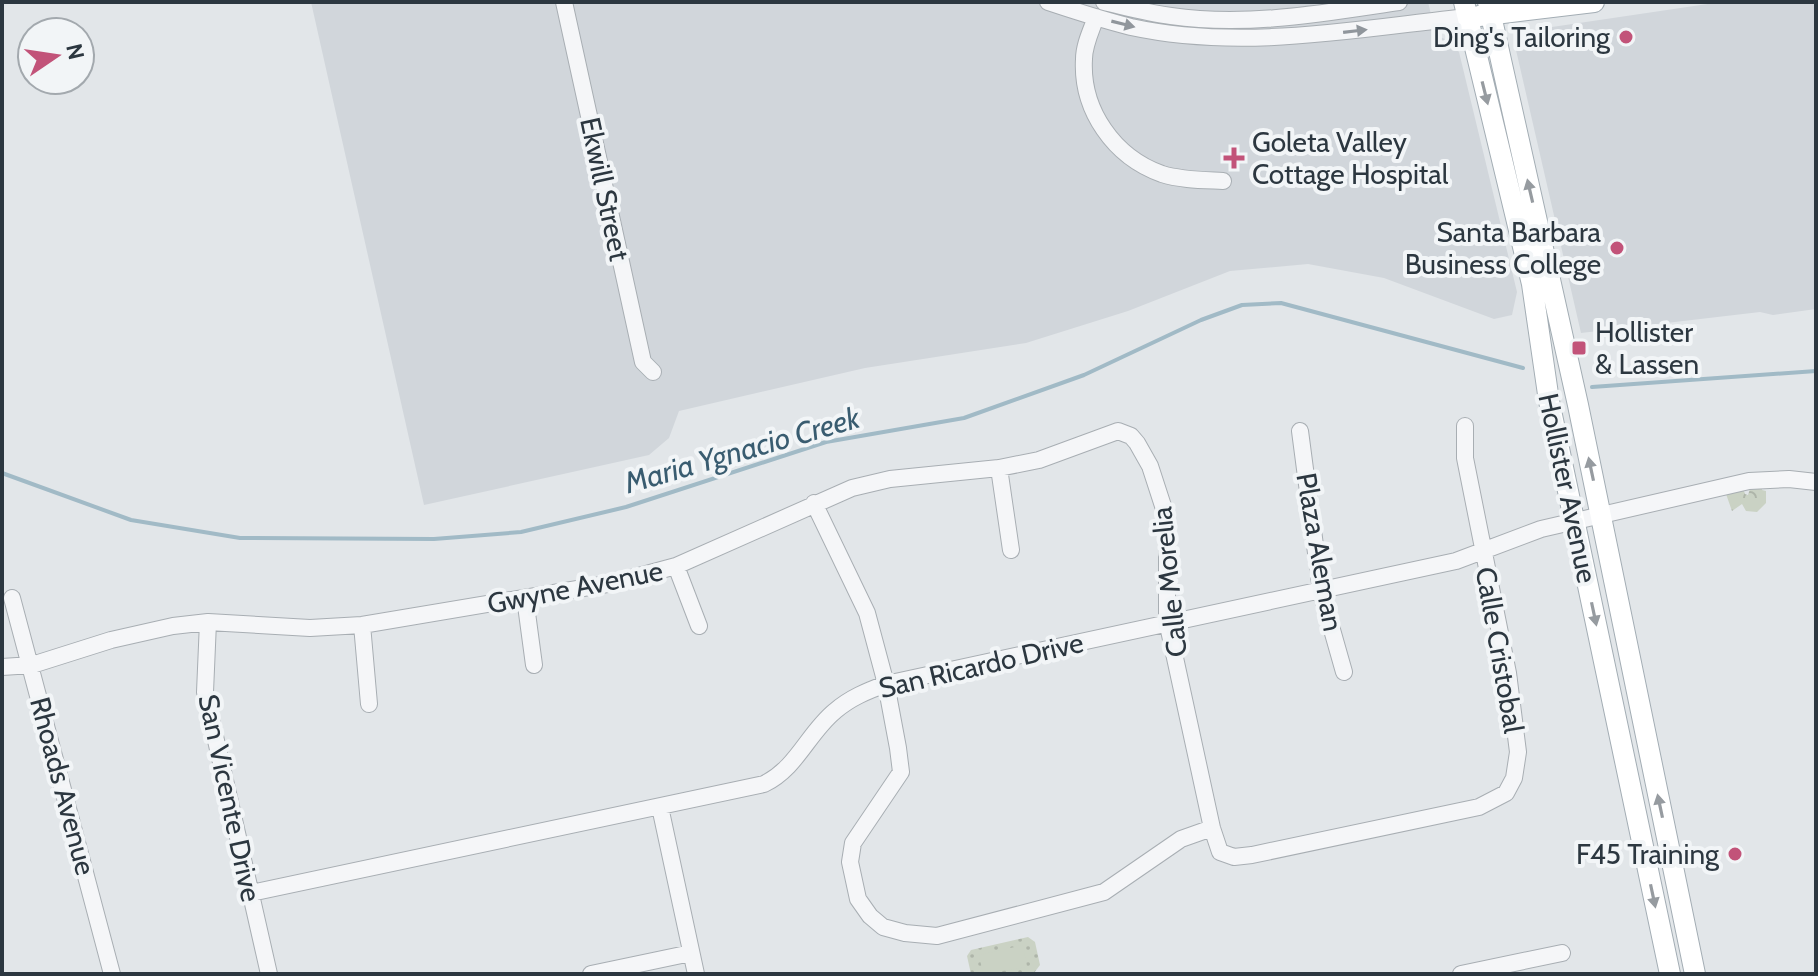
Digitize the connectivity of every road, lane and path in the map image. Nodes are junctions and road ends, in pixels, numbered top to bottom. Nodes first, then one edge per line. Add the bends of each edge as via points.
1 (564, 2) edge
2 (1048, 2) edge
3 (1104, 2) edge
4 (1399, 2) edge
5 (1594, 2) edge
6 (1490, 8) edge
7 (1465, 10) edge
8 (1096, 17) junction
9 (1223, 181) dead end
10 (653, 372) dead end
11 (1465, 426) dead end
12 (1300, 431) dead end
13 (1131, 436) joint
14 (999, 468) junction
15 (1816, 482) edge
16 (814, 503) junction
17 (1600, 515) junction
18 (1574, 521) junction
19 (1011, 550) dead end
20 (1483, 550) junction
21 (676, 566) junction
22 (1321, 591) junction
23 (12, 598) dead end
24 (525, 598) junction
25 (1167, 621) junction
26 (208, 622) junction
27 (362, 625) junction
28 (699, 626) dead end
29 (32, 665) junction
30 (534, 665) dead end
31 (2, 667) edge
32 (1344, 672) dead end
33 (886, 684) junction
34 (369, 704) dead end
35 (1514, 778) junction
36 (1529, 788) dead end
37 (660, 807) junction
38 (1212, 828) junction
39 (251, 893) junction
40 (691, 953) junction
41 (1562, 953) dead end
42 (112, 974) edge
43 (269, 974) edge
44 (591, 974) edge
45 (696, 974) edge
46 (1461, 974) edge
47 (1670, 974) edge
48 (1695, 974) edge

1 - 10 street, Ekwill Street via 643,362
2 - 8 street
3 - 4 street via 1172,16 1245,20
5 - 6 main road
6 - 7 main road
17 -> 6 main road, Hollister Avenue
8 -> 7 street via 1133,27 1244,37 1329,34
7 -> 18 main road, Hollister Avenue via 1532,284
8 - 9 street via 1084,58 1085,76 1090,104 1106,133 1131,159 1163,174
11 - 20 street, Calle Cristobal via 1465,458
12 - 22 street, Plaza Aleman
13 - 14 street, Gwyne Avenue via 1111,432 1039,460
13 - 25 street, Calle Morelia via 1150,466 1164,509
14 - 16 street, Gwyne Avenue via 890,479
14 - 19 street
15 - 17 street, San Ricardo Drive via 1749,481
16 - 21 street, Gwyne Avenue
16 - 33 street via 867,613
17 - 18 street, San Ricardo Drive
48 -> 17 main road, Hollister Avenue
18 - 20 street, San Ricardo Drive
18 -> 47 main road, Hollister Avenue
20 - 22 street, San Ricardo Drive via 1456,561
20 - 35 street, Calle Cristobal via 1508,673 1518,752
21 - 24 street, Gwyne Avenue
21 - 28 street
22 - 25 street, San Ricardo Drive
22 - 32 street, Plaza Aleman
23 - 29 street, Rhoads Avenue
24 - 27 street, Gwyne Avenue
24 - 30 street
25 - 33 street, San Ricardo Drive
25 - 38 street, Calle Morelia
26 - 27 street, Gwyne Avenue via 310,628
26 - 29 street, Gwyne Avenue via 121,637
26 - 39 street, San Vicente Drive via 205,692
27 - 34 street
29 - 31 street, Gwyne Avenue
29 - 42 street, Rhoads Avenue
33 - 37 street, San Ricardo Drive via 856,695 833,712 780,776
33 - 38 street via 901,772 853,843 850,862 858,899 883,927 937,936 1104,892 1181,839
35 - 36 street
35 - 38 street via 1506,793 1479,807 1252,855 1220,852
37 - 39 street, San Ricardo Drive
37 - 40 street
39 - 43 street, San Vicente Drive
40 - 44 street
40 - 45 street
41 - 46 street

